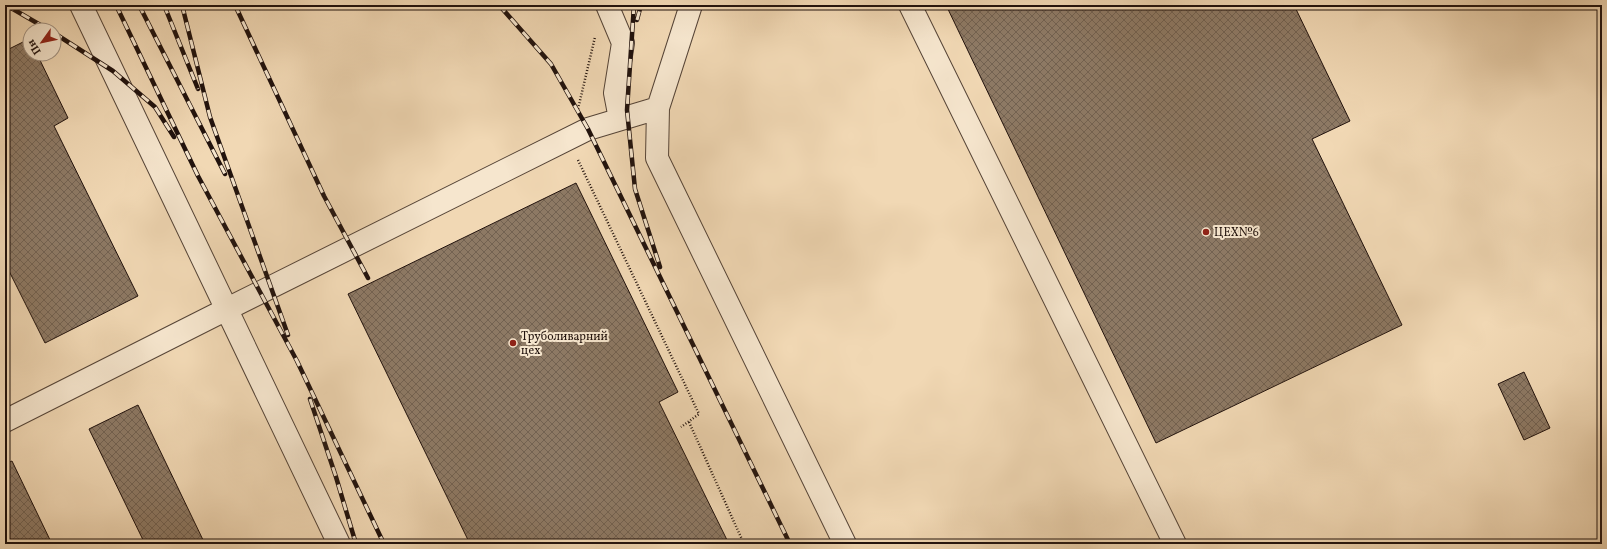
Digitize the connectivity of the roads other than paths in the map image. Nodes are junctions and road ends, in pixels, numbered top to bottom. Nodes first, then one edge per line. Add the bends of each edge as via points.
1 (81, 5) edge
2 (607, 5) edge
3 (691, 5) edge
4 (910, 5) edge
5 (658, 108) junction
6 (620, 119) junction
7 (227, 309) junction
8 (5, 421) edge
9 (339, 544) edge
10 (845, 544) edge
11 (1175, 544) edge

1 - 7 lane
2 - 6 lane via 623,43 615,93
3 - 5 lane
4 - 11 lane
5 - 6 lane
5 - 10 lane via 657,158
6 - 7 lane via 588,129
7 - 8 lane
7 - 9 lane

